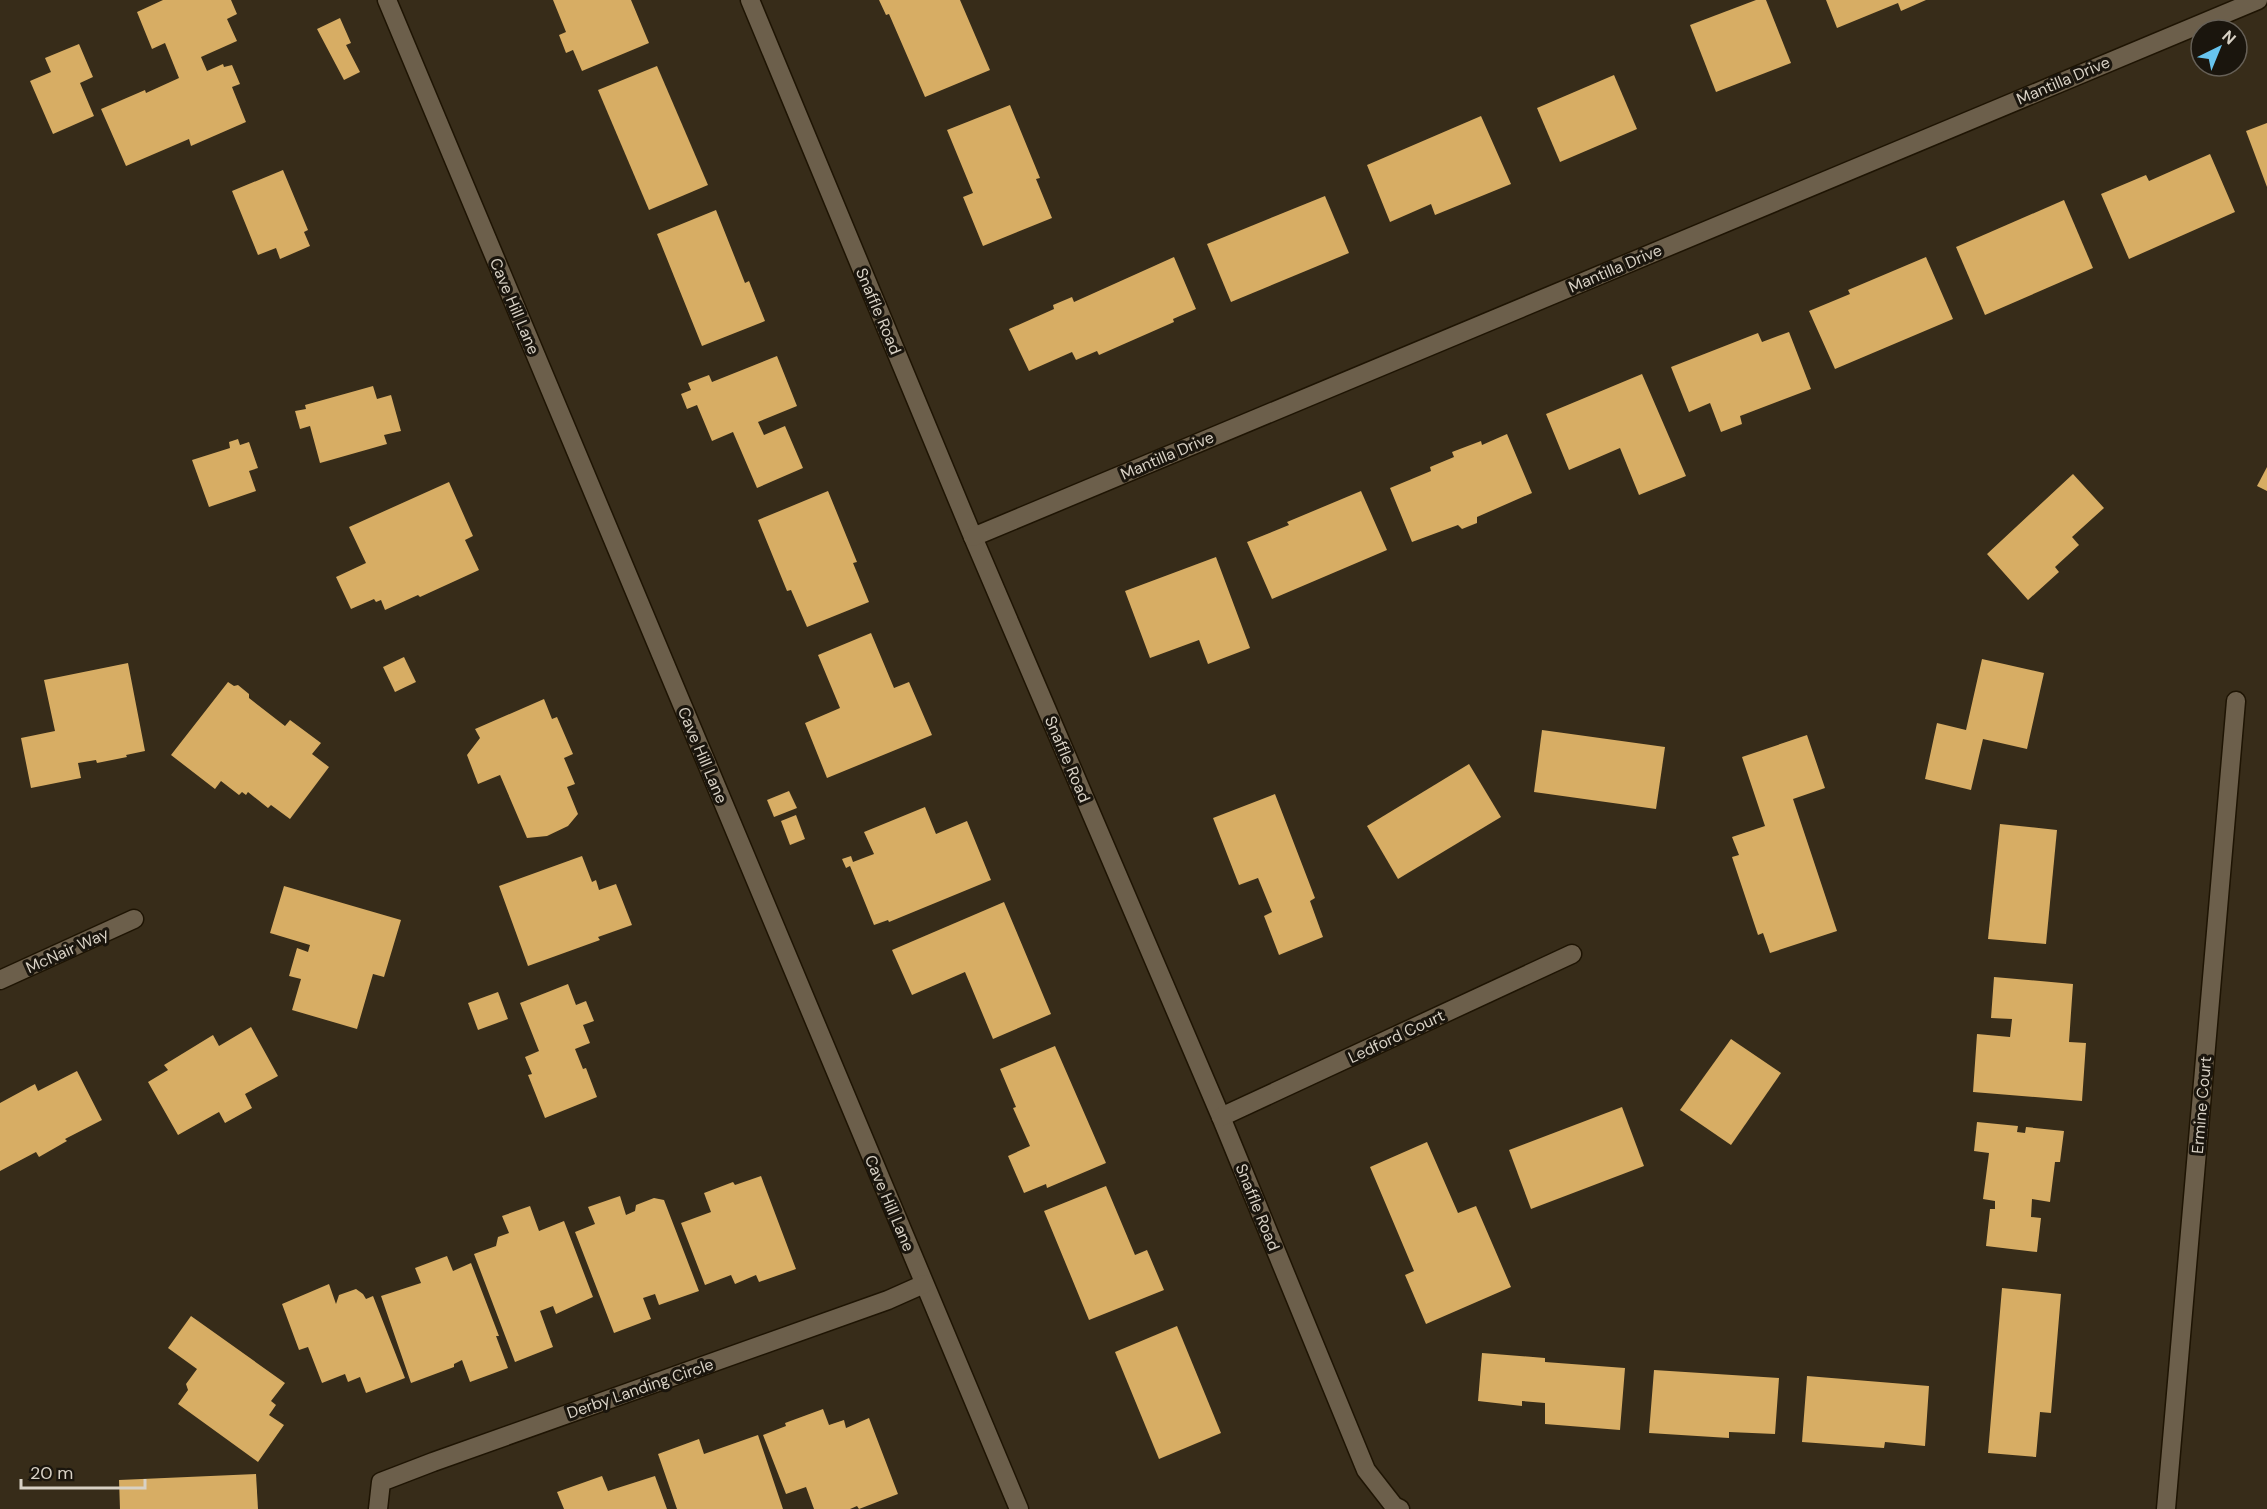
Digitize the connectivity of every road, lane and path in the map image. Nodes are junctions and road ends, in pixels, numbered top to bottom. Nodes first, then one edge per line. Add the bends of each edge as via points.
1 (387, 0) edge
2 (750, 0) edge
3 (2258, 0) edge
4 (973, 537) junction
5 (2236, 701) dead end
6 (134, 919) dead end
7 (1572, 954) dead end
8 (0, 980) edge
9 (1221, 1117) junction
10 (924, 1284) junction
11 (378, 1509) edge
12 (1019, 1509) edge
13 (1400, 1509) edge
14 (2166, 1509) edge

1 - 10 street, Cave Hill Lane
2 - 4 street, Snaffle Road
3 - 4 street, Mantilla Drive
4 - 9 street, Snaffle Road
5 - 14 street, Ermine Court
6 - 8 street, McNair Way
7 - 9 street, Ledford Court
9 - 13 street, Snaffle Road via 1366,1470
10 - 11 street, Derby Landing Circle via 381,1482
10 - 12 street, Cave Hill Lane

